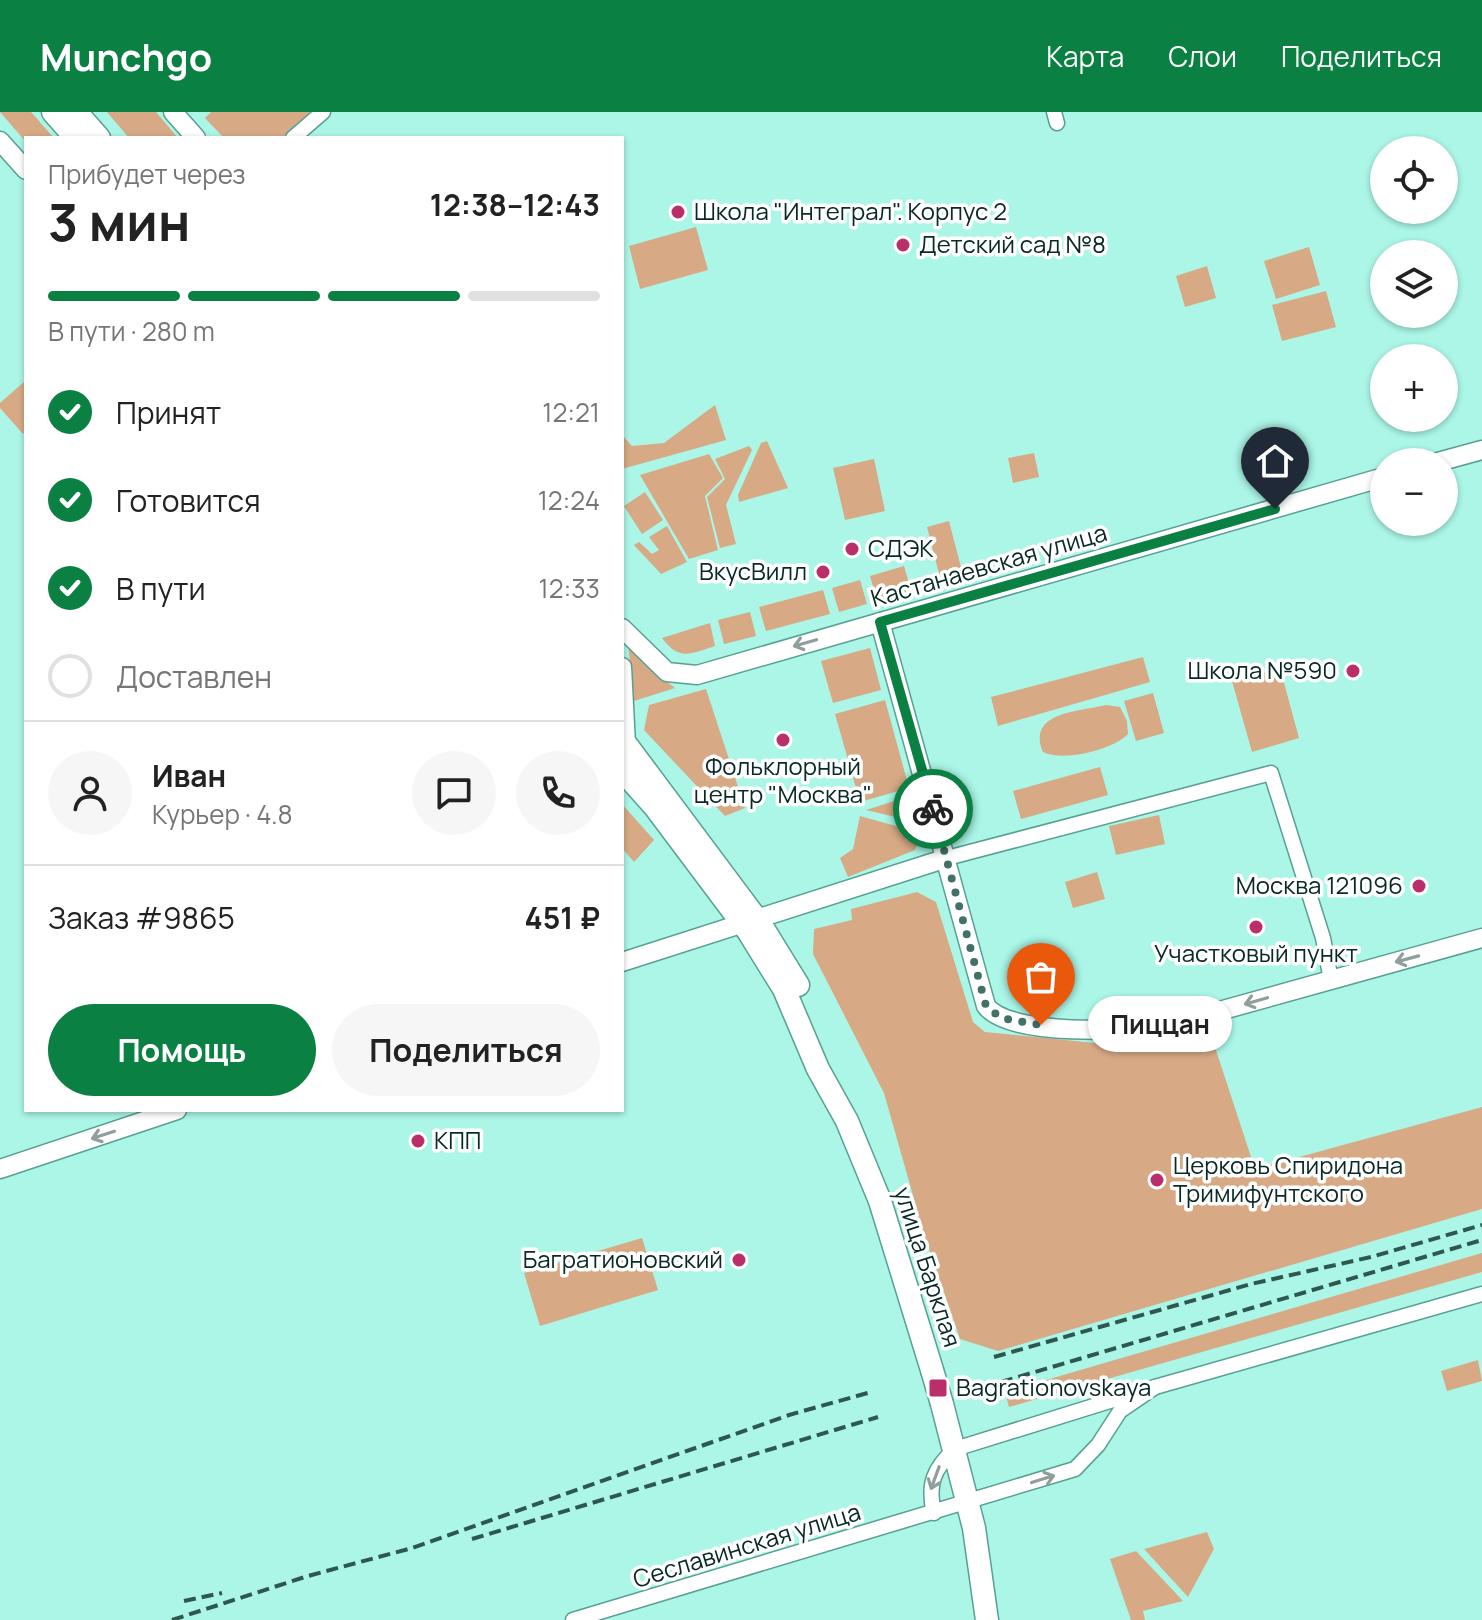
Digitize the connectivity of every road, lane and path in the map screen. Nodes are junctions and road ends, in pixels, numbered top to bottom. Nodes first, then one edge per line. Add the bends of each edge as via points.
1 (53, 112) edge
2 (76, 112) edge
3 (173, 112) edge
4 (323, 112) edge
5 (74, 136) edge
6 (97, 136) edge
7 (194, 136) edge
8 (295, 136) edge
9 (0, 141) edge
10 (24, 168) edge
11 (1482, 450) edge
12 (1458, 457) edge
13 (1370, 481) edge
14 (880, 622) junction
15 (624, 630) edge
16 (624, 742) edge
17 (624, 772) edge
18 (947, 858) junction
19 (748, 920) junction
20 (1482, 938) edge
21 (624, 961) edge
22 (1331, 980) junction
23 (171, 1112) edge
24 (0, 1169) edge
25 (1482, 1294) edge
26 (1155, 1387) junction
27 (955, 1449) junction
28 (969, 1502) junction
29 (934, 1513) junction
30 (573, 1620) edge
31 (987, 1620) edge

1 - 5 main road
2 - 6 main road
3 - 7 street
4 - 8 street
9 - 10 street
11 - 12 street
13 - 14 street, Кастанаевская улица
14 -> 15 street, Кастанаевская улица via 682,676 667,672
14 - 18 street
16 - 19 main road, улица Барклая
17 - 19 main road, улица Барклая
18 - 19 street
22 -> 18 street via 1143,1029 1064,1027 1001,1018 986,1006
18 - 22 street via 1271,773 1323,938
19 - 21 street
19 - 27 main road, улица Барклая, bridge via 782,955 832,1064 847,1121 898,1254
20 -> 22 street
23 -> 24 street
25 - 26 street, Сеславинская улица
26 - 27 street, Сеславинская улица
28 -> 26 street, Сеславинская улица via 1075,1469 1120,1411
27 - 28 main road, улица Барклая
27 -> 29 street via 933,1474
28 - 29 street, Сеславинская улица
28 - 31 main road, улица Барклая
29 - 30 street, Сеславинская улица

